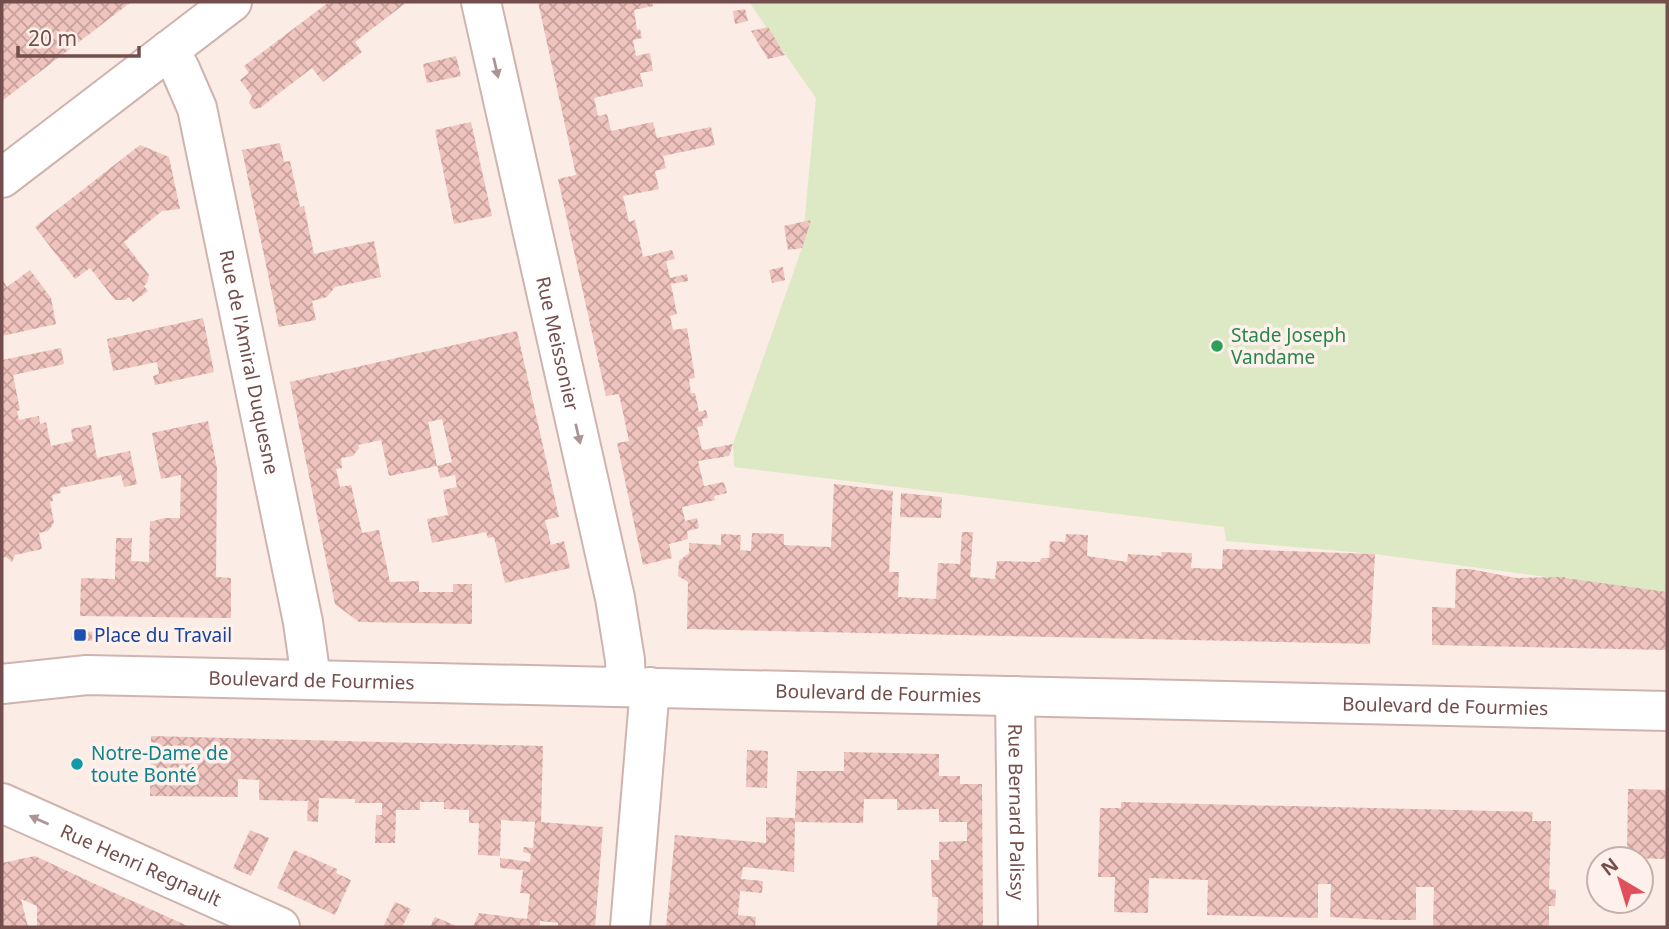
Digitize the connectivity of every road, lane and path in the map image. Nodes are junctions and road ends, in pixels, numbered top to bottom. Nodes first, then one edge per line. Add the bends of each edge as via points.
1 (232, 2) edge
2 (481, 2) edge
3 (169, 50) junction
4 (2, 178) edge
5 (2, 659) edge
6 (87, 675) junction
7 (311, 679) junction
8 (2, 684) edge
9 (638, 687) junction
10 (1015, 696) junction
11 (1667, 711) edge
12 (2, 803) edge
13 (280, 927) edge
14 (630, 927) edge
15 (1018, 927) edge

1 - 3 street
2 -> 9 street, Rue Meissonier via 625,660
3 - 4 street
3 - 7 street, Rue de l'Amiral Duquesne via 197,108
5 - 6 street, Boulevard de Fourmies
6 - 7 street, Boulevard de Fourmies
6 - 8 street, Boulevard de Fourmies
7 - 9 street, Boulevard de Fourmies
9 - 10 street, Boulevard de Fourmies
9 - 14 street, Rue Meissonier
10 - 11 street, Boulevard de Fourmies
10 - 15 street, Rue Bernard Palissy
13 -> 12 street, Rue Henri Regnault

